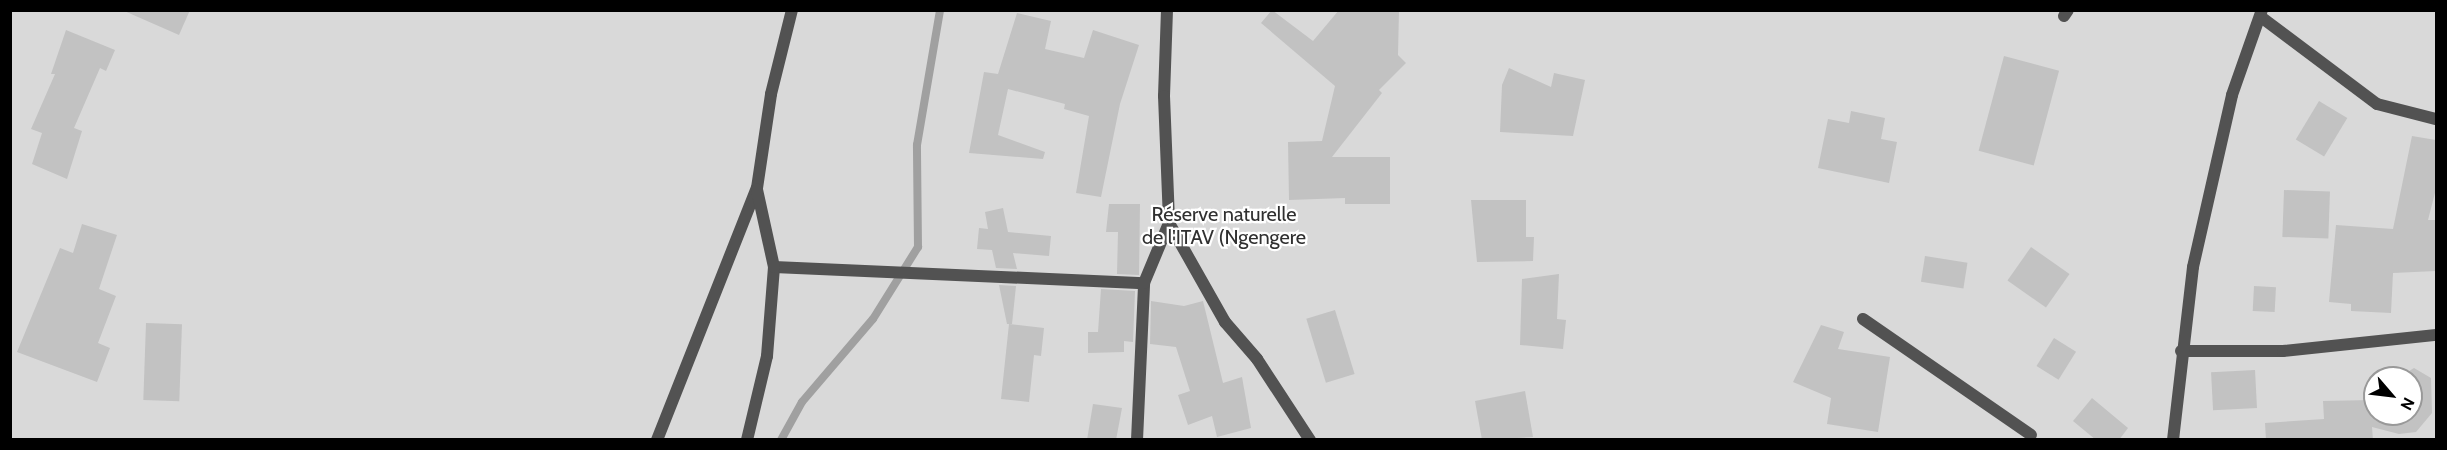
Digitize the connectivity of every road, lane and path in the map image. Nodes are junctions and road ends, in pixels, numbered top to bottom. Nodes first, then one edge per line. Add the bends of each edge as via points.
1 (792, 10) edge
2 (1167, 10) edge
3 (2262, 14) edge
4 (2436, 119) edge
5 (757, 188) junction
6 (1169, 223) junction
7 (774, 267) junction
8 (1144, 283) junction
9 (1863, 319) dead end
10 (2436, 335) edge
11 (2181, 351) junction
12 (2033, 438) edge
13 (657, 440) edge
14 (747, 440) edge
15 (1137, 440) edge
16 (1310, 440) edge
17 (2173, 440) edge

1 - 5 street via 771,94
2 - 6 street via 1164,96
3 - 4 street via 2377,104
3 - 11 street via 2232,95 2193,267
5 - 7 street
5 - 13 street
6 - 8 street
6 - 16 street via 1225,322 1257,359
7 - 8 street
7 - 14 street via 767,356
8 - 15 street
9 - 12 street
10 - 11 street via 2283,351
11 - 17 street

